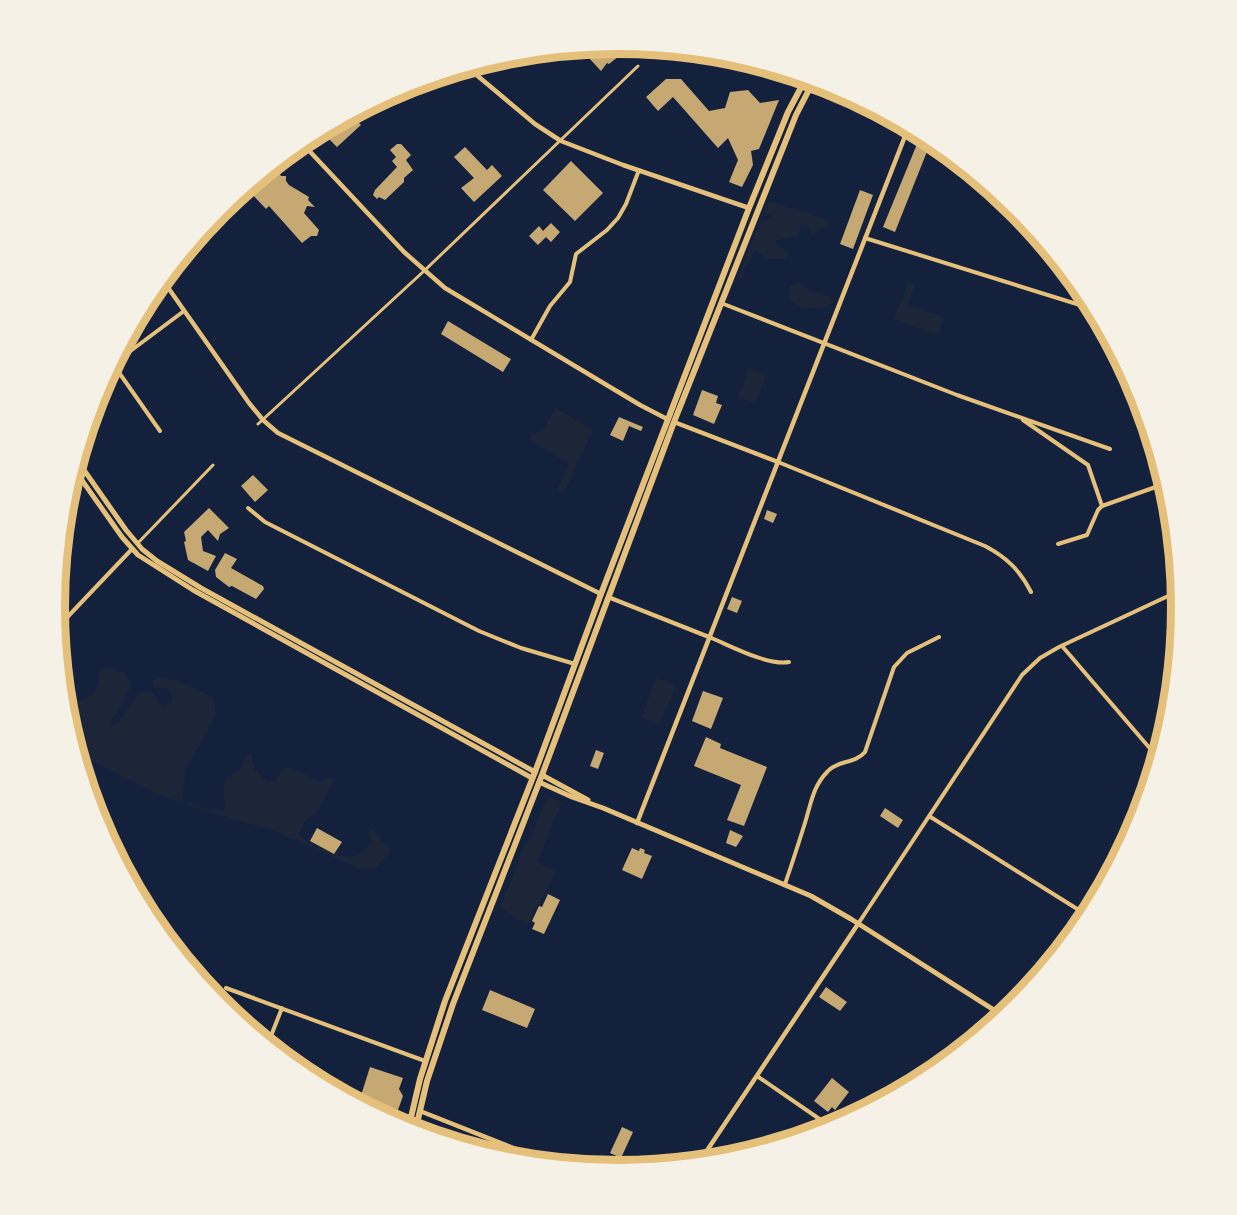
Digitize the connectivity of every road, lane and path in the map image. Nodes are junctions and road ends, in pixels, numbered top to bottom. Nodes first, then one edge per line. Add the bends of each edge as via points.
1 (638, 66) dead end
2 (474, 73) edge
3 (802, 85) edge
4 (809, 88) edge
5 (906, 135) edge
6 (561, 141) junction
7 (308, 149) edge
8 (639, 170) junction
9 (749, 208) junction
10 (757, 211) junction
11 (865, 238) junction
12 (424, 271) junction
13 (167, 287) edge
14 (721, 303) junction
15 (1083, 306) edge
16 (184, 311) junction
17 (530, 340) junction
18 (824, 343) junction
19 (127, 354) edge
20 (118, 371) edge
21 (1021, 418) junction
22 (671, 420) junction
23 (261, 422) junction
24 (160, 430) dead end
25 (1110, 449) dead end
26 (778, 462) junction
27 (213, 465) dead end
28 (83, 469) edge
29 (81, 478) edge
30 (1158, 486) edge
31 (1102, 506) junction
32 (248, 508) dead end
33 (137, 544) junction
34 (1058, 544) dead end
35 (132, 549) junction
36 (1031, 592) dead end
37 (1172, 594) edge
38 (604, 595) junction
39 (65, 619) edge
40 (709, 637) junction
41 (939, 637) dead end
42 (1062, 646) junction
43 (789, 662) dead end
44 (575, 664) junction
45 (433, 715) junction
46 (429, 722) junction
47 (1153, 752) edge
48 (537, 777) junction
49 (929, 816) junction
50 (637, 823) junction
51 (784, 884) junction
52 (1081, 911) edge
53 (858, 924) junction
54 (226, 988) dead end
55 (445, 1001) junction
56 (453, 1004) junction
57 (282, 1008) junction
58 (996, 1012) edge
59 (270, 1037) edge
60 (429, 1062) junction
61 (757, 1076) junction
62 (420, 1079) junction
63 (427, 1081) junction
64 (412, 1109) junction
65 (420, 1111) junction
66 (410, 1120) edge
67 (823, 1122) edge
68 (418, 1123) edge
69 (524, 1152) edge
70 (705, 1154) edge

1 - 6 street
2 - 6 street
3 - 9 main road
4 - 10 main road
5 - 11 street
6 - 8 street
6 - 12 street
7 - 12 street
8 - 9 street
8 - 17 street via 623,210 607,230 576,254 570,282
9 - 10 main road
9 - 22 main road
10 - 14 main road
11 - 15 street
11 - 18 street
12 - 17 street
12 - 23 street
13 - 16 street
14 - 18 street
14 - 22 main road
16 - 19 street
16 - 23 street
17 - 22 street
18 - 21 street
18 - 26 street
20 - 24 street
21 - 25 street
21 - 31 street via 1088,465
22 - 26 street
22 - 38 main road
23 - 38 street via 292,441
26 - 36 street via 985,546 1009,561
26 - 40 street
27 - 33 street
28 - 33 main road
29 - 35 main road
30 - 31 street
31 - 34 street via 1087,535
32 - 44 street via 265,522 432,608 512,645
33 - 35 main road
33 - 45 main road via 201,588
35 - 39 street
35 - 46 main road via 193,590
37 - 42 street
38 - 40 street
38 - 44 main road
38 - 48 main road
40 - 43 street via 777,663
40 - 50 street
41 - 51 street via 907,653 894,667 861,756 834,765 817,785
42 - 47 street
42 - 49 street via 1040,658 1022,675
44 - 48 main road
45 - 46 main road
45 - 48 main road
46 - 48 main road
48 - 50 main road via 572,797
48 - 55 main road
48 - 56 main road
49 - 52 street
49 - 53 street
50 - 51 main road
51 - 53 main road
53 - 58 main road
53 - 61 street
54 - 57 street
55 - 56 main road
55 - 60 main road
56 - 60 main road
57 - 59 street
57 - 60 street
60 - 62 main road
60 - 63 main road
61 - 67 street
61 - 70 street
62 - 63 main road
62 - 64 main road
63 - 65 main road
64 - 65 main road
64 - 66 main road
65 - 68 main road
65 - 69 street

